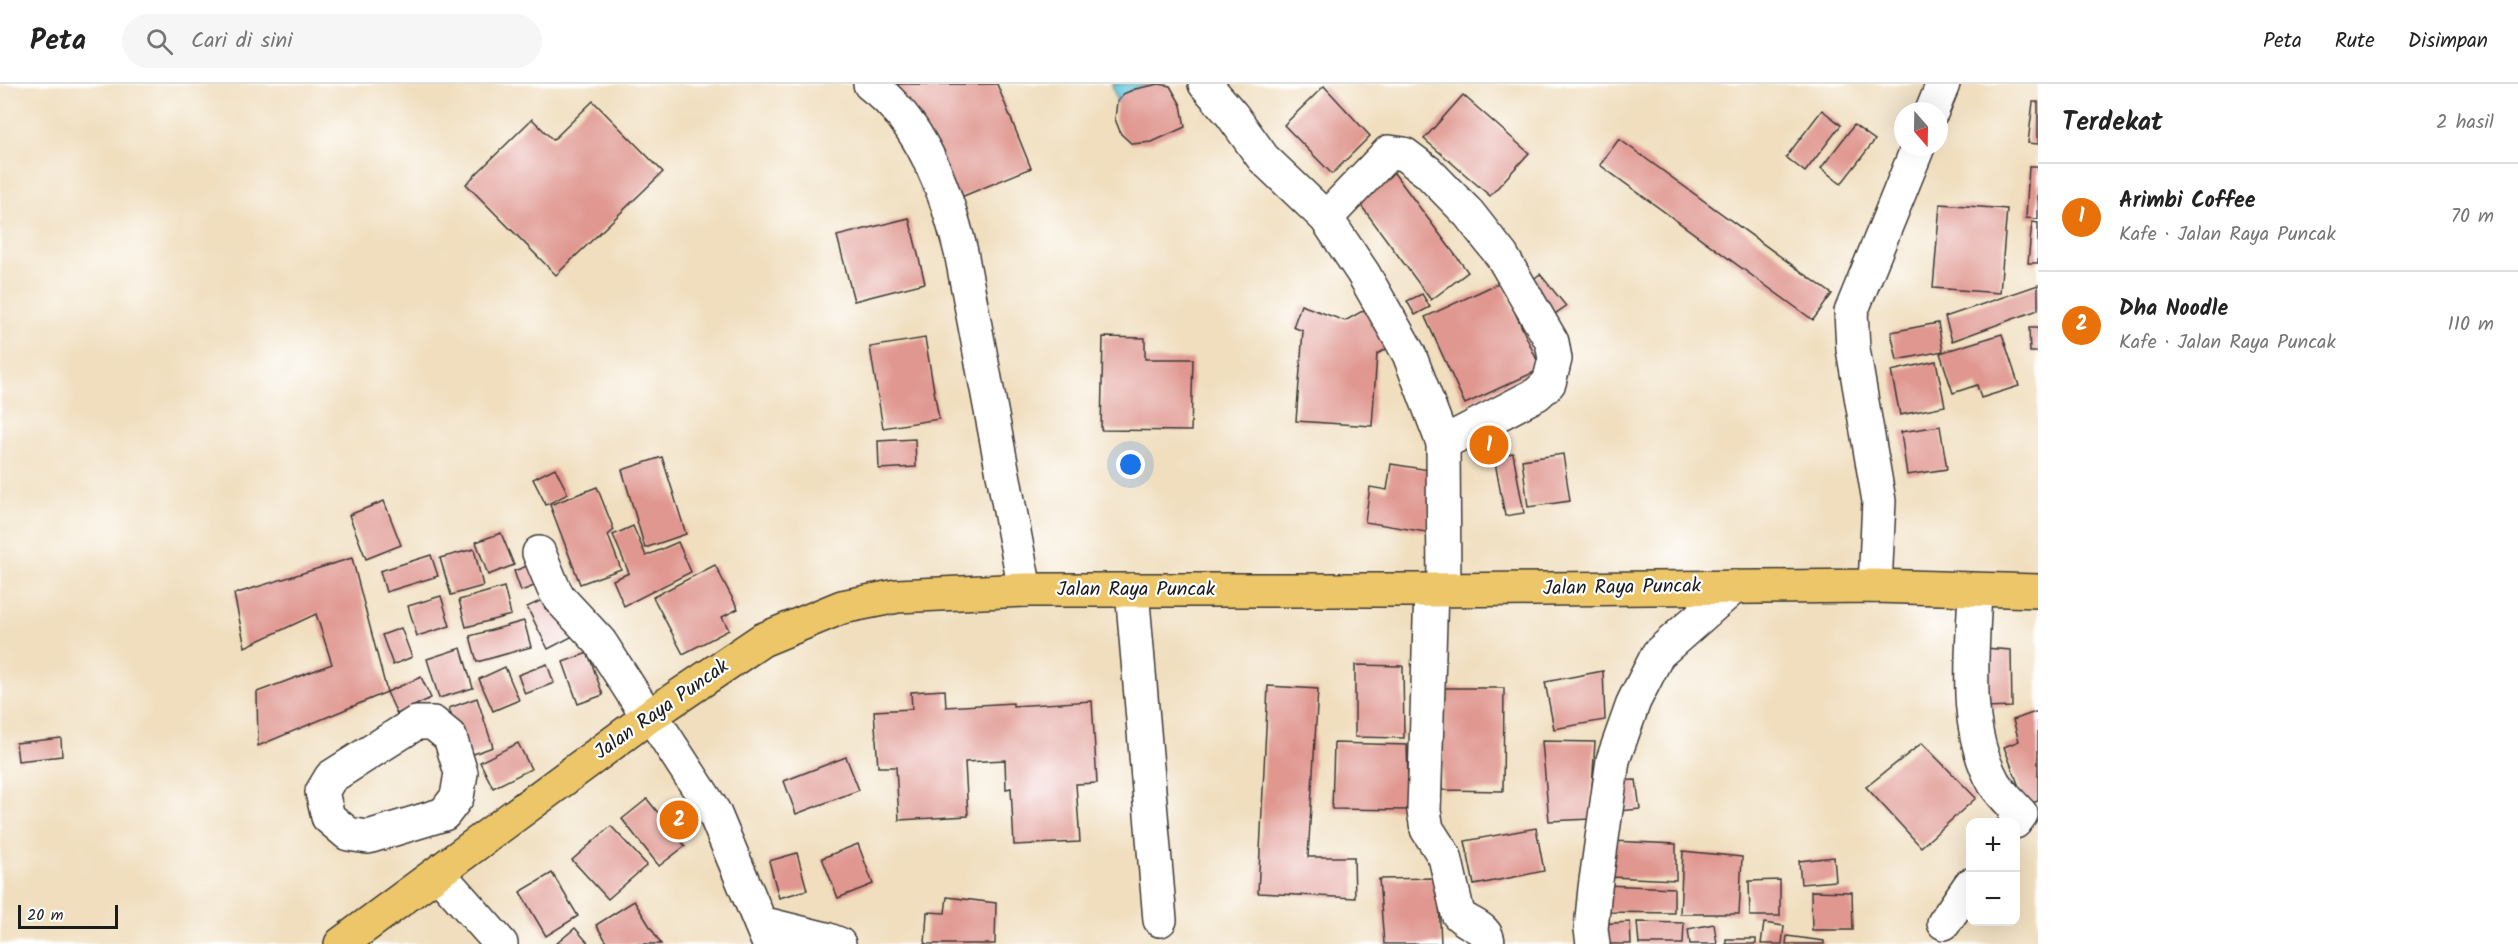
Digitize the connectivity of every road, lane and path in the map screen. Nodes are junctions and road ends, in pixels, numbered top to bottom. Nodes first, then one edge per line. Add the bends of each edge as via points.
1 (870, 84) edge
2 (1204, 84) edge
3 (1943, 84) edge
4 (1936, 102) edge
5 (1914, 156) edge
6 (1326, 218) junction
7 (1443, 444) junction
8 (539, 553) dead end
9 (1875, 586) junction
10 (1734, 587) junction
11 (1025, 590) junction
12 (1132, 590) junction
13 (1438, 590) junction
14 (1975, 590) junction
15 (2038, 591) edge
16 (650, 716) junction
17 (444, 814) dead end
18 (2018, 818) edge
19 (469, 850) junction
20 (438, 873) junction
21 (1966, 892) edge
22 (1160, 920) dead end
23 (1944, 923) dead end
24 (765, 933) edge
25 (340, 944) edge
26 (501, 944) edge
27 (839, 944) edge
28 (1488, 944) edge
29 (1593, 944) edge

1 - 11 street via 913,129 951,213
2 - 6 street via 1263,158
3 - 4 street
5 - 9 street via 1851,312 1853,349 1879,501
6 - 7 street via 1409,354
6 - 7 street via 1389,152 1404,154 1428,172 1469,214 1502,256 1552,342 1555,359 1549,383 1537,394
7 - 13 street
8 - 16 street via 559,598 600,642
9 - 10 highway, Jalan Raya Puncak
9 - 14 highway, Jalan Raya Puncak
10 - 13 highway, Jalan Raya Puncak
10 - 29 street via 1658,654 1634,701 1613,760 1595,888
11 - 12 highway, Jalan Raya Puncak
11 - 16 highway, Jalan Raya Puncak via 897,596 842,607 762,640
12 - 13 highway, Jalan Raya Puncak
12 - 22 street
13 - 28 street via 1424,811 1427,829 1445,857 1458,914 1484,930
14 - 15 highway, Jalan Raya Puncak
14 - 18 street via 1973,725 1979,752 1995,786 2021,814
16 - 19 highway, Jalan Raya Puncak
16 - 24 street via 714,812
17 - 19 street
19 - 20 highway, Jalan Raya Puncak
20 - 25 highway, Jalan Raya Puncak
20 - 26 street
21 - 23 street
24 - 27 street via 826,939

